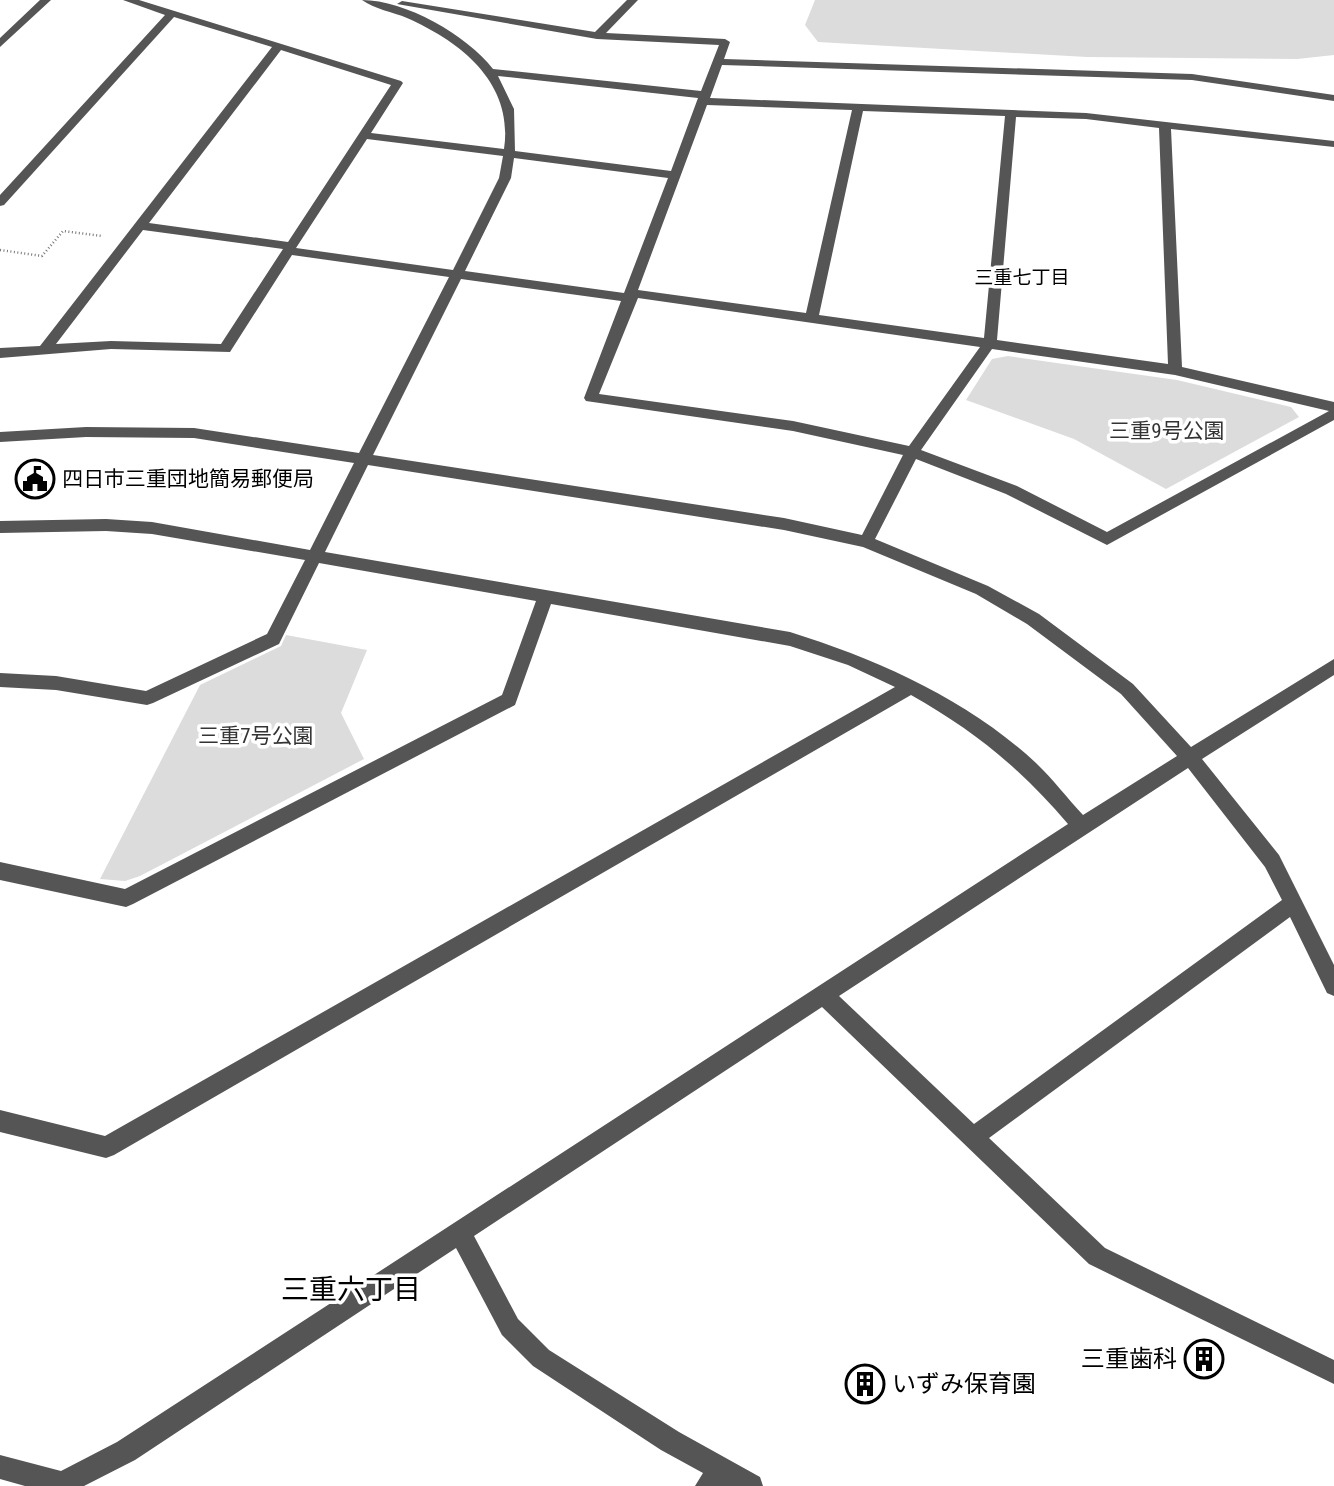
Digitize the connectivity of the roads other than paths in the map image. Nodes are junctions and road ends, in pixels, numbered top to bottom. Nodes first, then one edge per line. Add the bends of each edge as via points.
1 (46, 0) edge
2 (128, 0) edge
3 (368, 0) edge
4 (381, 0) edge
5 (633, 0) edge
6 (172, 13) junction
7 (597, 36) junction
8 (0, 44) edge
9 (279, 46) junction
10 (718, 62) junction
11 (493, 72) junction
12 (703, 98) junction
13 (1334, 98) edge
14 (858, 108) junction
15 (1011, 112) junction
16 (1165, 124) junction
17 (363, 135) junction
18 (1334, 144) edge
19 (512, 153) junction
20 (676, 175) junction
21 (0, 202) edge
22 (141, 226) junction
23 (289, 248) junction
24 (457, 274) junction
25 (632, 296) junction
26 (811, 319) junction
27 (990, 342) junction
28 (45, 349) junction
29 (0, 353) edge
30 (1175, 370) junction
31 (1334, 407) edge
32 (1334, 414) edge
33 (0, 437) edge
34 (912, 452) junction
35 (362, 458) junction
36 (0, 527) edge
37 (866, 542) junction
38 (313, 556) junction
39 (546, 595) junction
40 (1334, 666) edge
41 (0, 680) edge
42 (910, 688) junction
43 (1191, 759) junction
44 (1082, 826) junction
45 (0, 871) edge
46 (1292, 904) junction
47 (1334, 986) edge
48 (825, 996) junction
49 (0, 1121) edge
50 (972, 1138) junction
51 (461, 1234) junction
52 (1334, 1372) edge
53 (0, 1467) edge
54 (717, 1479) edge
55 (59, 1485) edge
56 (751, 1486) edge

1 - 8 street
2 - 6 street
3 - 11 street via 434,25
4 - 7 street
5 - 7 street
6 - 9 street
6 - 21 street
7 - 10 street via 725,42
9 - 17 street via 397,83
9 - 22 street
10 - 12 street
10 - 13 street via 1192,77
11 - 12 street
11 - 19 street via 508,104
12 - 14 street
12 - 20 street
14 - 15 street
14 - 26 street
15 - 16 street
15 - 27 street
16 - 18 street
16 - 30 street
17 - 19 street
17 - 23 street
19 - 20 street
19 - 24 street via 505,178
20 - 25 street
22 - 23 street
22 - 28 street
23 - 24 street
23 - 28 street via 225,349 162,345
24 - 25 street
24 - 35 street
25 - 26 street
25 - 34 street via 591,398 828,433
26 - 27 street
27 - 30 street
27 - 34 street
28 - 29 street
30 - 31 street
32 - 34 street via 1107,539 1018,492
33 - 35 street via 194,433
34 - 37 street
35 - 37 street via 770,522
35 - 38 street
36 - 38 street via 152,528
37 - 43 street via 952,576 1033,619 1127,689
38 - 39 street
38 - 41 street via 273,639 147,698 56,683
39 - 42 street via 790,639 846,658
39 - 45 street via 509,700 126,898
40 - 43 street
42 - 44 street via 967,720 1027,767
42 - 49 street via 106,1147
43 - 44 street
43 - 46 street via 1272,861
44 - 48 street
46 - 47 street
46 - 50 street
48 - 50 street
48 - 51 street
50 - 52 street via 1097,1256
51 - 54 street via 510,1327 541,1358 670,1441
51 - 55 street via 126,1451
53 - 55 street
54 - 56 street

